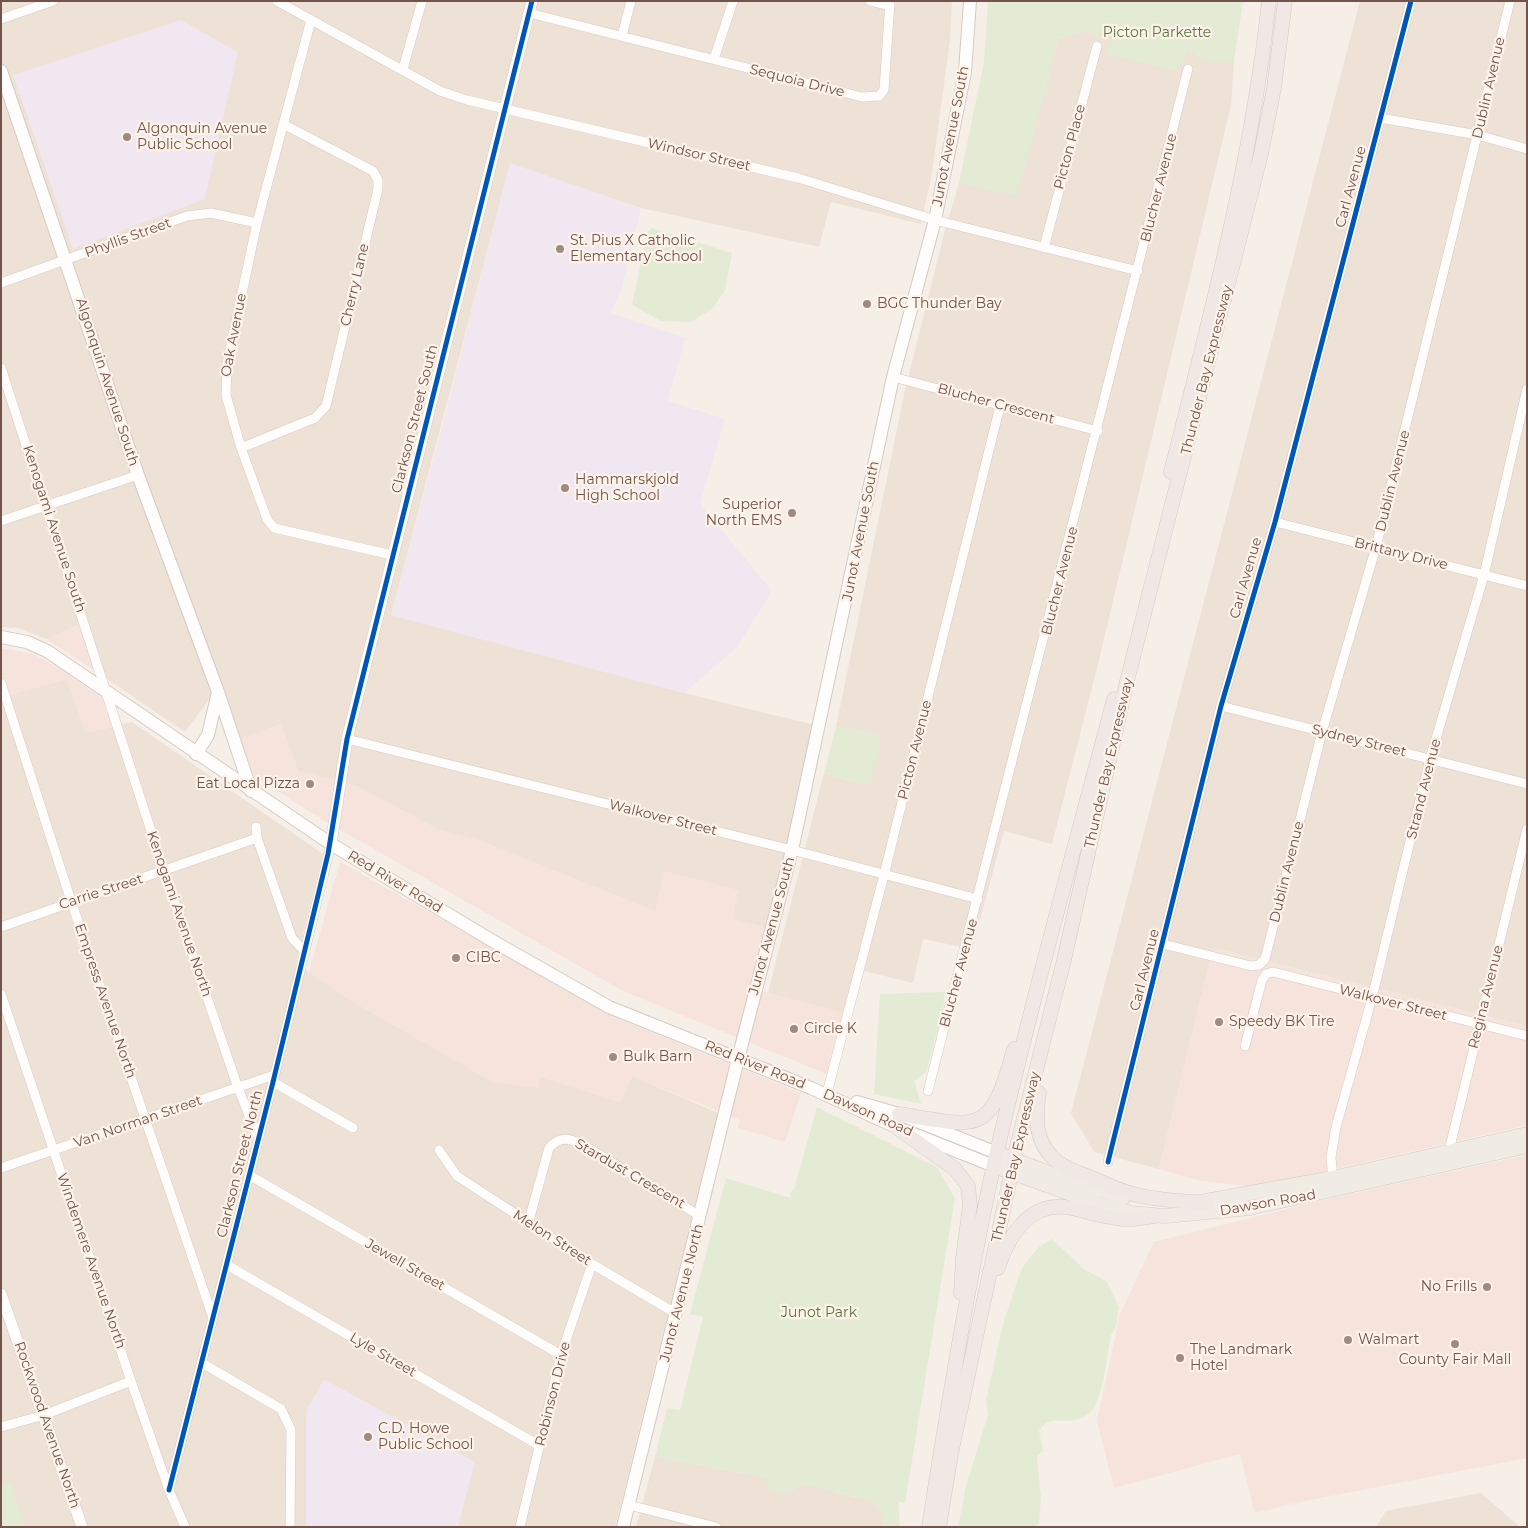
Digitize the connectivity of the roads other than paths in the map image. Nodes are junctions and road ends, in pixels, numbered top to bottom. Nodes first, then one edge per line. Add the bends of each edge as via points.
1 (53, 1) edge
2 (277, 1) edge
3 (422, 1) edge
4 (631, 1) edge
5 (733, 1) edge
6 (870, 1) edge
7 (970, 1) edge
8 (1260, 1) edge
9 (1268, 1) edge
10 (1285, 1) edge
11 (1293, 1) edge
12 (1410, 1) edge
13 (1510, 1) edge
14 (890, 4) edge
15 (530, 7) edge
16 (1, 20) edge
17 (310, 20) junction
18 (622, 36) junction
19 (1097, 46) dead end
20 (714, 59) junction
21 (403, 69) junction
22 (1188, 69) dead end
23 (1, 71) edge
24 (1259, 74) junction
25 (1274, 88) junction
26 (504, 110) junction
27 (1380, 118) junction
28 (283, 124) junction
29 (1478, 135) junction
30 (1527, 150) edge
31 (935, 220) junction
32 (258, 223) junction
33 (1044, 248) junction
34 (67, 261) junction
35 (1138, 271) junction
36 (1, 283) edge
37 (1, 368) edge
38 (894, 377) junction
39 (1527, 389) edge
40 (1000, 406) junction
41 (1098, 431) junction
42 (242, 448) junction
43 (138, 475) junction
44 (48, 506) junction
45 (1, 521) edge
46 (1274, 522) junction
47 (1376, 547) junction
48 (392, 555) junction
49 (1484, 575) junction
50 (1527, 586) edge
51 (1, 637) edge
52 (1, 683) edge
53 (105, 690) junction
54 (218, 692) junction
55 (1220, 706) junction
56 (1322, 732) junction
57 (346, 739) junction
58 (196, 754) junction
59 (1430, 760) junction
60 (1527, 784) edge
61 (251, 791) junction
62 (256, 827) dead end
63 (1527, 830) edge
64 (257, 838) junction
65 (330, 844) junction
66 (792, 850) junction
67 (164, 871) junction
68 (884, 875) junction
69 (978, 899) junction
70 (72, 902) junction
71 (1, 927) edge
72 (1163, 944) junction
73 (305, 952) junction
74 (1040, 981) junction
75 (1056, 993) junction
76 (1, 994) edge
77 (1372, 998) junction
78 (1480, 1025) junction
79 (1527, 1036) edge
80 (1245, 1046) dead end
81 (738, 1059) junction
82 (274, 1078) junction
83 (238, 1088) junction
84 (811, 1088) junction
85 (928, 1092) dead end
86 (827, 1093) junction
87 (146, 1119) junction
88 (897, 1120) junction
89 (353, 1128) dead end
90 (1527, 1134) edge
91 (258, 1137) junction
92 (1527, 1146) edge
93 (54, 1150) junction
94 (439, 1150) dead end
95 (1447, 1158) junction
96 (996, 1159) junction
97 (1108, 1162) dead end
98 (1013, 1166) junction
99 (1, 1168) edge
100 (249, 1175) junction
101 (1334, 1184) junction
102 (1207, 1202) junction
103 (700, 1216) junction
104 (1155, 1216) junction
105 (528, 1224) junction
106 (592, 1264) junction
107 (227, 1265) junction
108 (1, 1294) edge
109 (677, 1314) junction
110 (213, 1318) junction
111 (976, 1335) junction
112 (958, 1339) junction
113 (561, 1355) junction
114 (202, 1363) junction
115 (131, 1381) junction
116 (44, 1415) junction
117 (1, 1427) edge
118 (540, 1446) junction
119 (169, 1490) junction
120 (629, 1505) junction
121 (82, 1527) edge
122 (185, 1527) edge
123 (290, 1527) edge
124 (520, 1527) edge
125 (623, 1527) edge
126 (716, 1527) edge
127 (928, 1527) edge
128 (939, 1527) edge

1 - 16 street
2 - 17 street, Windsor Street
3 - 21 street
4 - 18 street
5 - 20 street
6 - 14 street
7 - 31 main road, Junot Avenue South via 965,72
8 - 24 highway
9 - 24 highway, Thunder Bay Expressway
10 - 25 highway, Thunder Bay Expressway
11 - 25 highway
12 - 27 street, Carl Avenue
13 - 29 street, Dublin Avenue
14 - 20 street, Sequoia Drive via 884,90 879,96 862,98
15 - 18 street, Sequoia Drive
15 - 26 street, Clarkson Street South
17 - 21 street, Windsor Street
17 - 28 street, Oak Avenue
18 - 20 street, Sequoia Drive
19 - 33 street, Picton Place
21 - 26 street, Windsor Street via 440,91
22 - 35 street, Blucher Avenue
23 - 34 main road, Algonquin Avenue South
24 - 74 highway, Thunder Bay Expressway via 1244,161 1207,326
25 - 75 highway, Thunder Bay Expressway via 1261,154 1127,681
26 - 31 street, Windsor Street via 798,178
26 - 48 street, Clarkson Street South
27 - 29 street
27 - 46 street, Carl Avenue
28 - 32 street, Oak Avenue
28 - 42 street, Cherry Lane via 373,171 378,189 326,406 315,418
29 - 30 street
29 - 47 street, Dublin Avenue
31 - 33 street, Windsor Street
31 - 38 main road, Junot Avenue South
32 - 34 street, Phyllis Street via 211,213 187,216
32 - 42 street, Oak Avenue via 225,381
33 - 35 street, Windsor Street
34 - 36 street, Phyllis Street
34 - 43 main road, Algonquin Avenue South
35 - 41 street, Blucher Avenue
37 - 44 street, Kenogami Avenue South
38 - 40 street, Blucher Crescent
38 - 66 main road, Junot Avenue South
39 - 49 street, Strand Avenue
40 - 41 street, Blucher Crescent
40 - 68 street, Picton Avenue
41 - 69 street, Blucher Avenue
42 - 48 street, Oak Avenue via 267,520 274,528
43 - 44 street
43 - 54 main road, Algonquin Avenue South
44 - 45 street
44 - 53 street, Kenogami Avenue South
46 - 47 street, Brittany Drive
46 - 55 street, Carl Avenue
47 - 49 street, Brittany Drive
47 - 56 street, Dublin Avenue
48 - 57 street, Clarkson Street South
49 - 50 street, Brittany Drive
49 - 59 street, Strand Avenue
51 - 53 main road, Red River Road via 47,650
52 - 70 street, Empress Avenue North
53 - 58 main road, Red River Road
53 - 67 street, Kenogami Avenue North
54 - 58 main road via 208,736
54 - 61 main road, Algonquin Avenue South
55 - 56 street, Sydney Street
55 - 72 street, Carl Avenue
56 - 59 street, Sydney Street
56 - 72 street, Dublin Avenue via 1265,959 1251,966
57 - 65 street, Clarkson Street South
57 - 66 street, Walkover Street
58 - 61 main road, Red River Road
59 - 60 street, Sydney Street
59 - 77 street, Strand Avenue
61 - 65 main road, Red River Road
62 - 64 street
63 - 78 street, Regina Avenue
64 - 67 street, Carrie Street
64 - 73 street via 292,938
65 - 73 street, Clarkson Street North
65 - 81 main road, Red River Road via 609,1007
66 - 68 street, Walkover Street
66 - 81 main road, Junot Avenue South
67 - 70 street, Carrie Street
67 - 83 street, Kenogami Avenue North
68 - 69 street, Walkover Street
68 - 86 street, Picton Avenue
69 - 85 street, Blucher Avenue
70 - 71 street, Carrie Street
70 - 87 street, Empress Avenue North
72 - 97 street, Carl Avenue
73 - 82 street, Clarkson Street North
74 - 88 highway via 1020,1025 1001,1092 989,1112 981,1119 961,1124
74 - 96 highway, Thunder Bay Expressway
75 - 98 highway, Thunder Bay Expressway
75 - 102 highway via 1036,1115 1040,1137 1052,1157 1074,1171 1126,1192 1160,1199
76 - 93 street, Windemere Avenue North
77 - 78 street, Walkover Street
77 - 80 street, Walkover Street via 1274,972 1266,974
77 - 101 street, Strand Avenue via 1336,1127 1331,1157
78 - 79 street, Walkover Street
78 - 95 street, Regina Avenue
81 - 84 main road, Red River Road
81 - 103 main road, Junot Avenue North
82 - 83 street, Van Norman Street
82 - 89 street
82 - 91 street, Clarkson Street North
83 - 87 street, Van Norman Street
83 - 91 street, Kenogami Avenue North
84 - 86 main road, Dawson Road
84 - 88 main road, Dawson Road
86 - 88 main road, Dawson Road
87 - 93 street, Van Norman Street
87 - 110 street, Empress Avenue North
88 - 96 main road, Dawson Road
88 - 112 highway via 955,1169 968,1186 970,1205 962,1258
90 - 95 main road, Dawson Road
91 - 100 street, Clarkson Street North
92 - 95 main road, Dawson Road
93 - 99 street, Van Norman Street
93 - 115 street, Windemere Avenue North
94 - 105 street, Melon Street via 457,1176
95 - 101 main road, Dawson Road
96 - 98 main road, Dawson Road
96 - 112 highway, Thunder Bay Expressway
98 - 102 main road, Dawson Road via 1137,1200 1159,1204
98 - 104 main road, Dawson Road via 1101,1205
98 - 111 highway, Thunder Bay Expressway
100 - 107 street, Clarkson Street North
100 - 113 street, Jewell Street
101 - 102 main road, Dawson Road
101 - 104 main road, Dawson Road via 1250,1208
103 - 105 street, Stardust Crescent via 567,1138 556,1141 549,1148
103 - 109 main road, Junot Avenue North
104 - 111 highway via 1128,1219 1057,1206 1037,1212 1011,1236
105 - 106 street, Melon Street
106 - 109 street, Melon Street
106 - 113 street, Robinson Drive
107 - 110 street, Clarkson Street North
107 - 118 street, Lyle Street
108 - 116 street, Rockwood Avenue North
109 - 120 main road, Junot Avenue North
110 - 114 street, Clarkson Street North
111 - 128 highway, Thunder Bay Expressway
112 - 127 highway, Thunder Bay Expressway
113 - 118 street, Robinson Drive
114 - 119 street, Clarkson Street North
114 - 123 street via 281,1409 291,1430
115 - 116 street
115 - 119 street, Windemere Avenue North
116 - 117 street
116 - 121 street, Rockwood Avenue North
118 - 124 street, Robinson Drive
119 - 122 street, Windemere Avenue North
120 - 125 main road, Junot Avenue North
120 - 126 street

